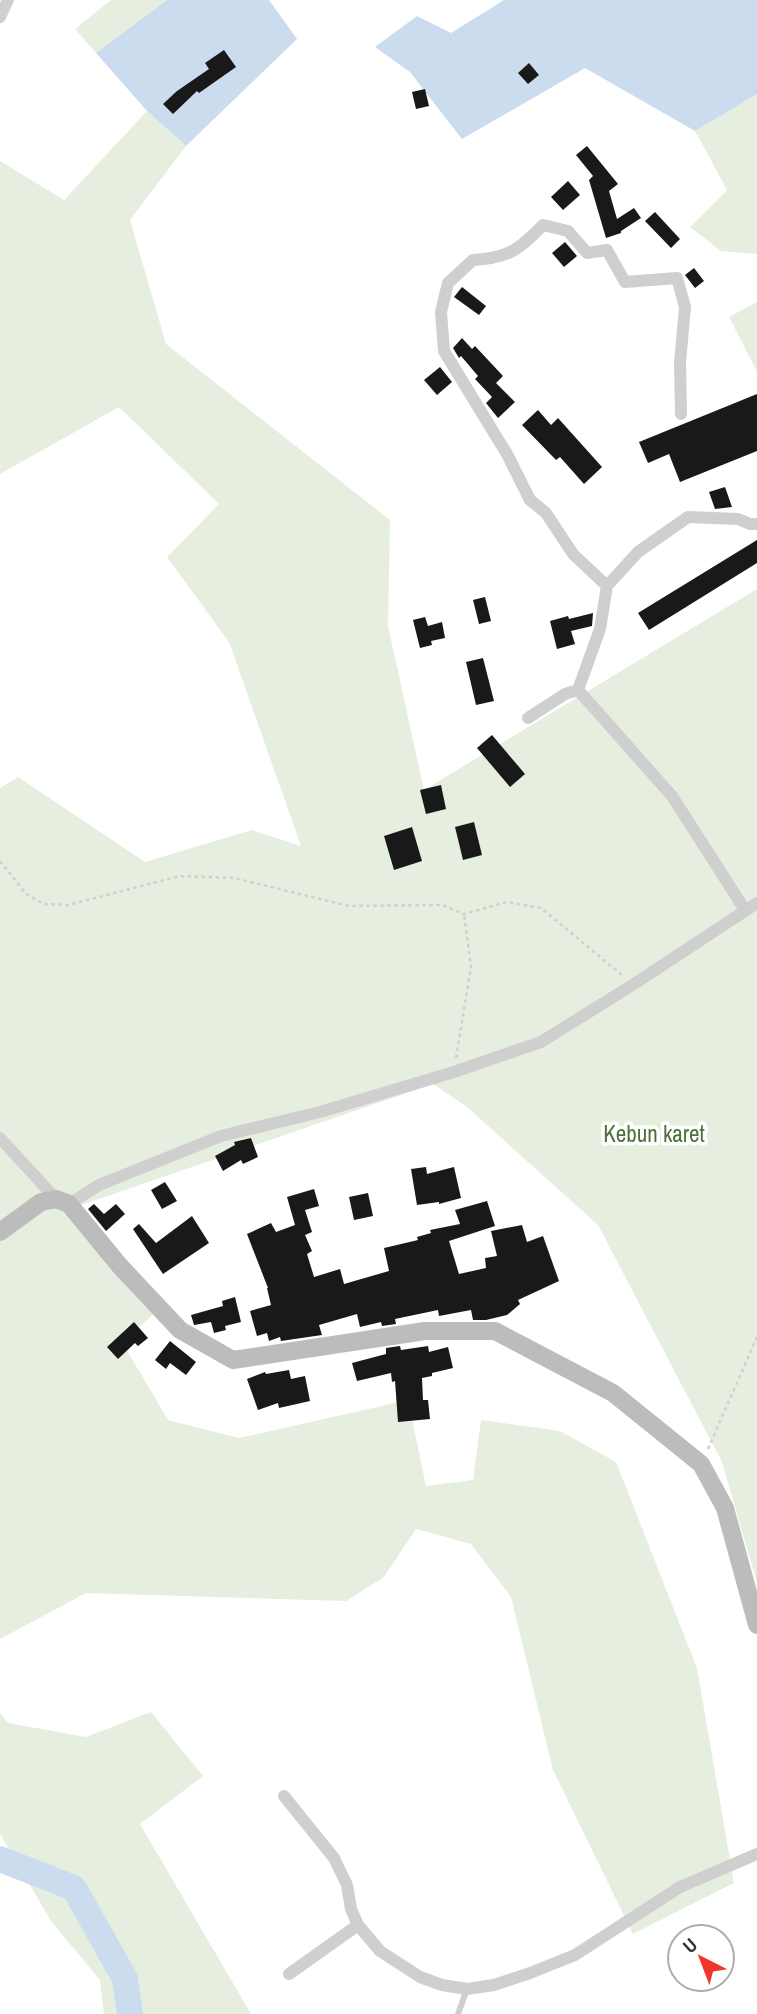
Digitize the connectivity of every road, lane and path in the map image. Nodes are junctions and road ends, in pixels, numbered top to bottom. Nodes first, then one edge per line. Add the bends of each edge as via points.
1 (8, 0) edge
2 (0, 17) edge
3 (681, 414) dead end
4 (757, 524) edge
5 (607, 586) junction
6 (578, 690) junction
7 (528, 718) dead end
8 (0, 862) edge
9 (751, 906) edge
10 (464, 914) junction
11 (634, 984) junction
12 (454, 1072) junction
13 (0, 1138) edge
14 (62, 1201) junction
15 (0, 1232) edge
16 (757, 1337) edge
17 (701, 1464) junction
18 (757, 1625) edge
19 (284, 1796) dead end
20 (757, 1854) edge
21 (358, 1925) junction
22 (289, 1975) dead end
23 (467, 1989) junction
24 (458, 2014) edge

1 - 2 street
3 - 5 street via 685,307 677,278 625,282 607,250 587,253 568,231 543,225 527,242 499,258 473,260 448,283 441,312 444,351 530,500 545,513 573,554
4 - 5 street via 688,517 638,552
5 - 6 street via 600,629
6 - 7 street
6 - 9 street via 672,796
8 - 10 path via 26,894 44,904 68,905 180,876 234,878 349,906 442,905
9 - 11 street
10 - 11 path via 507,902 541,908
10 - 12 path via 471,967
11 - 12 street via 541,1042
12 - 14 street via 220,1136
13 - 14 street
14 - 15 main road via 41,1202
14 - 17 main road via 180,1330 233,1360 425,1331 495,1331 613,1392
16 - 17 path
17 - 18 main road via 725,1508
19 - 21 street via 334,1858
20 - 23 street via 680,1887 575,1955 494,1985
21 - 22 street
21 - 23 street via 380,1951 420,1977
23 - 24 lane

